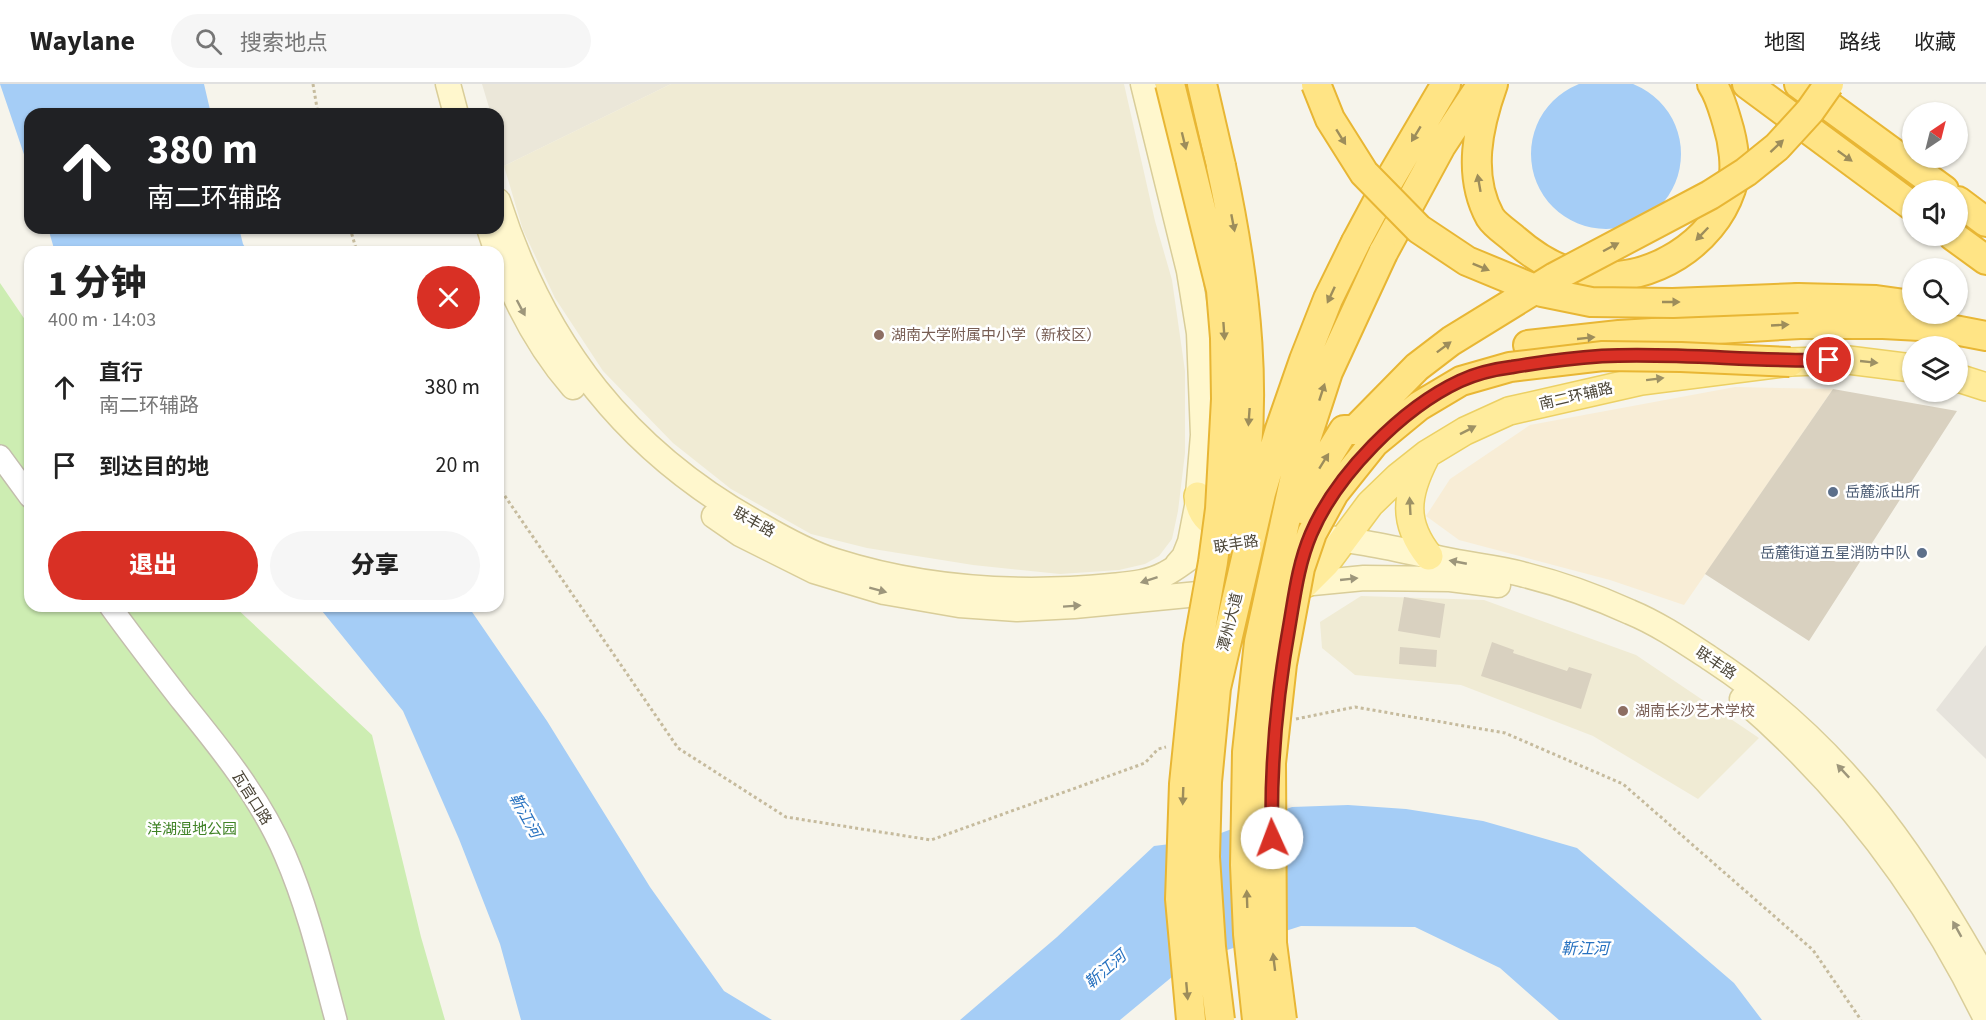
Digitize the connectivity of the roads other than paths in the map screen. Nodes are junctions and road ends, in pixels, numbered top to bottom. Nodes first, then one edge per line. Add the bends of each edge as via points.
1 (447, 84) edge
2 (465, 84) edge
3 (1143, 84) edge
4 (1170, 84) edge
5 (1202, 84) edge
6 (1316, 84) edge
7 (1446, 84) edge
8 (1482, 84) edge
9 (1493, 84) edge
10 (1712, 84) edge
11 (1747, 84) edge
12 (1799, 84) edge
13 (1829, 84) edge
14 (454, 108) edge
15 (471, 108) edge
16 (1930, 180) edge
17 (1902, 199) edge
18 (1968, 208) edge
19 (504, 219) edge
20 (1986, 222) edge
21 (1967, 246) edge
22 (1986, 260) edge
23 (504, 272) edge
24 (1902, 304) edge
25 (1968, 318) edge
26 (1986, 323) edge
27 (1986, 336) edge
28 (1790, 362) junction
29 (1902, 367) edge
30 (1968, 381) edge
31 (1986, 387) edge
32 (1355, 430) junction
33 (0, 445) edge
34 (1427, 454) junction
35 (0, 456) edge
36 (24, 478) edge
37 (24, 489) edge
38 (1198, 496) junction
39 (1370, 504) junction
40 (1344, 539) junction
41 (1429, 556) junction
42 (1174, 568) junction
43 (1305, 584) junction
44 (114, 612) edge
45 (123, 612) edge
46 (1178, 751) junction
47 (1271, 763) junction
48 (1986, 980) edge
49 (1986, 1019) edge
50 (336, 1020) edge
51 (343, 1020) edge
52 (1191, 1020) edge
53 (1220, 1020) edge
54 (1257, 1020) edge
55 (1282, 1020) edge

1 - 14 main road
2 - 15 main road
3 - 38 main road via 1186,260 1199,333 1203,435
4 -> 46 highway, bridge via 1221,290 1226,399 1213,562
5 -> 46 highway, bridge via 1234,227 1244,297 1250,398 1239,509 1215,630
6 -> 24 highway, bridge via 1330,118 1364,173 1419,229 1467,261 1542,292 1591,302 1798,298
7 -> 53 highway, 潭州大道, bridge via 1386,186 1328,299 1261,493 1216,688 1207,782 1205,857
54 -> 8 highway, 潭州大道, bridge via 1245,865 1250,715 1259,642 1297,467 1328,372 1383,253 1441,146
10 -> 9 highway via 1734,146 1732,188 1720,212 1680,254 1649,270 1611,277 1573,274 1543,260 1491,218 1476,167 1478,133
11 -> 17 highway
12 - 16 highway
32 -> 13 highway, bridge via 1418,367 1451,341 1555,277 1746,172 1777,147
18 - 20 highway
42 -> 19 main road, 联丰路 via 1139,583 1014,591 907,580 832,560 787,540 728,508 650,446 613,410 555,334 514,250
21 - 22 highway
23 -> 43 main road, 联丰路 via 537,338 606,426 690,500 740,534 814,571 884,592 959,605 1017,609
25 - 26 highway
32 -> 27 highway, bridge via 1428,380 1477,359 1528,345 1800,324 1939,327
28 -> 29 main road, 南二环辅路 via 1848,360
34 -> 28 main road, 南二环辅路 via 1509,411 1641,381
28 - 47 highway, bridge via 1603,356 1510,367 1461,381 1419,406 1374,442 1334,493 1312,533 1300,568 1282,664
30 - 31 main road
47 -> 32 highway, bridge via 1273,640 1292,541 1316,475 1344,430
33 - 36 street
34 - 39 main road, 南二环辅路
41 -> 34 main road via 1412,529 1409,497
35 - 37 street
38 - 39 main road via 1206,517 1227,529 1340,526
38 - 42 main road via 1190,542
39 - 40 main road, 南二环辅路
40 - 41 main road, 联丰路
40 - 42 main road, 联丰路 via 1303,537 1224,544 1208,547
40 - 43 main road, 南二环辅路
48 -> 41 main road, 联丰路 via 1913,858 1872,803 1817,744 1736,675 1667,630 1599,599 1522,574
43 -> 49 main road, 联丰路 via 1364,578 1450,579 1531,591 1629,628 1670,650 1728,688 1766,720 1804,755 1857,815 1920,901
44 - 50 street, 瓦官口路 via 260,807 302,898
45 - 51 street via 246,773 269,810 291,852 307,896
46 -> 52 highway, bridge via 1180,899
55 -> 47 highway, bridge via 1272,943

